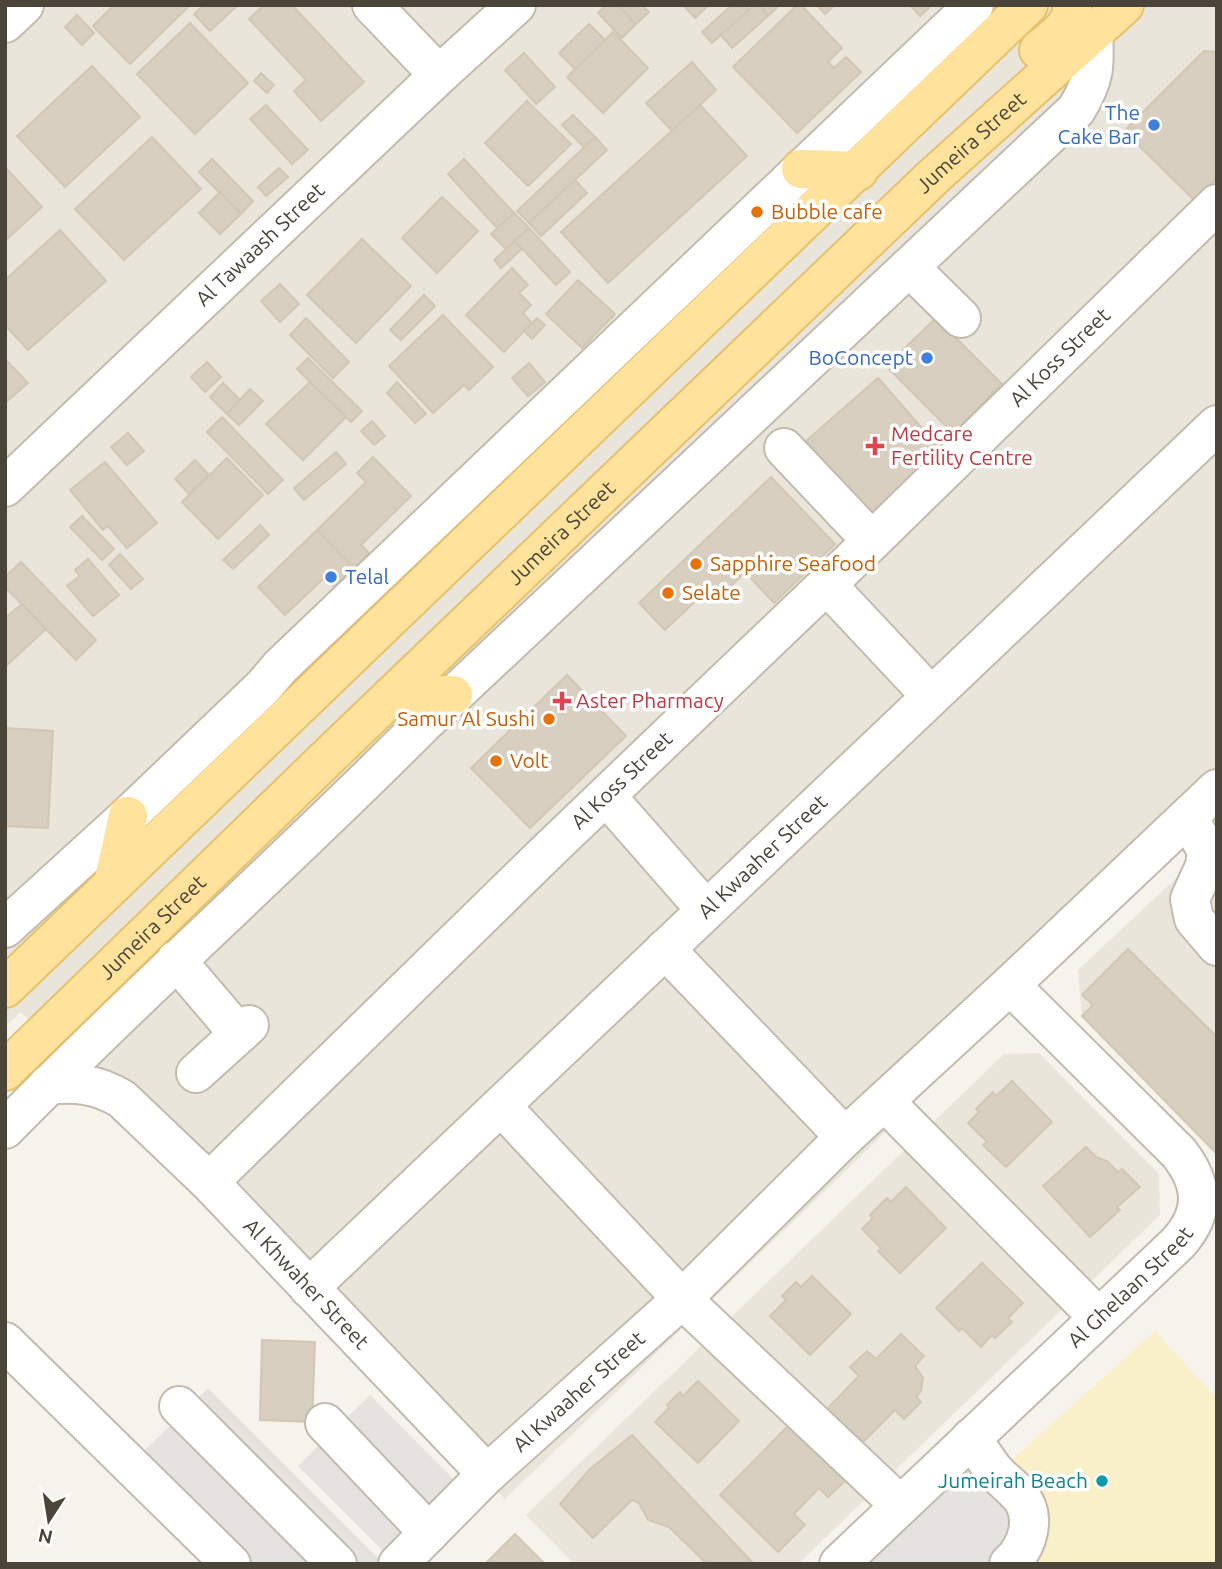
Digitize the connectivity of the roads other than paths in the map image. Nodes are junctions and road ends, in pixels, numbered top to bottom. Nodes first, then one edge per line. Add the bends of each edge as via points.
1 (24, 5) edge
2 (372, 5) edge
3 (516, 5) edge
4 (1028, 5) edge
5 (1124, 5) edge
6 (972, 6) edge
7 (1082, 18) edge
8 (5, 23) edge
9 (439, 75) junction
10 (801, 169) junction
11 (858, 171) junction
12 (1217, 204) edge
13 (909, 267) junction
14 (961, 318) dead end
15 (1217, 425) edge
16 (785, 448) dead end
17 (5, 487) edge
18 (872, 541) junction
19 (827, 585) junction
20 (453, 695) junction
21 (931, 696) junction
22 (391, 697) junction
23 (1217, 789) edge
24 (607, 797) junction
25 (128, 816) junction
26 (1188, 817) junction
27 (113, 884) junction
28 (706, 910) junction
29 (5, 928) edge
30 (1217, 946) edge
31 (665, 949) junction
32 (177, 960) junction
33 (1010, 985) junction
34 (5, 988) edge
35 (112, 1021) junction
36 (5, 1071) edge
37 (196, 1073) dead end
38 (48, 1085) junction
39 (122, 1099) junction
40 (884, 1101) junction
41 (500, 1106) junction
42 (5, 1129) edge
43 (845, 1137) junction
44 (209, 1182) junction
45 (309, 1288) junction
46 (682, 1299) junction
47 (1098, 1317) junction
48 (5, 1342) edge
49 (179, 1406) dead end
50 (324, 1423) dead end
51 (971, 1438) junction
52 (487, 1474) junction
53 (900, 1505) junction
54 (429, 1533) junction
55 (231, 1564) edge
56 (337, 1564) edge
57 (398, 1564) edge
58 (839, 1564) edge
59 (1009, 1564) edge

1 - 8 street
2 - 9 street
3 - 9 street, Al Tawaash Street
4 - 11 main road
5 - 7 main road, Jumeira Street
6 - 10 street
7 - 13 street via 1094,70 1076,110
7 - 22 main road, Jumeira Street via 934,176
9 - 17 street, Al Tawaash Street
10 - 11 main road
10 - 25 street
11 - 27 main road
12 - 18 street, Al Koss Street
13 - 14 street
13 - 20 street
15 - 21 street, Al Kwaaher Street
16 - 18 street
18 - 19 street, Al Koss Street
19 - 21 street
19 - 24 street, Al Koss Street
20 - 22 main road
20 - 32 street
21 - 28 street, Al Kwaaher Street
22 - 36 main road, Jumeira Street
23 - 26 street, Al Kwaaher Street
24 - 28 street
24 - 44 street, Al Koss Street
25 - 27 main road
25 - 29 street
26 - 30 street via 1208,851 1190,899 1194,919
26 - 33 street, Al Kwaaher Street
27 - 34 main road
28 - 31 street, Al Kwaaher Street
31 - 41 street, Al Kwaaher Street
31 - 43 street
32 - 35 street
32 - 37 street via 244,1029
33 - 40 street, Al Kwaaher Street
33 - 47 street, Al Ghelaan Street via 1179,1153 1196,1182 1199,1199 1189,1231
35 - 38 street
35 - 39 street, Al Khwaher Street via 110,1058
38 - 39 street, Al Khwaher Street via 88,1084
38 - 42 street
39 - 44 street, Al Khwaher Street
40 - 43 street, Al Kwaaher Street
40 - 47 street
41 - 45 street, Al Kwaaher Street
41 - 46 street
43 - 46 street, Al Kwaaher Street
44 - 45 street, Al Khwaher Street
45 - 52 street, Al Khwaher Street
46 - 52 street, Al Kwaaher Street
46 - 53 street
47 - 51 street, Al Ghelaan Street
48 - 55 street
49 - 56 street
50 - 54 street
51 - 53 street, Al Ghelaan Street
51 - 59 street via 994,1470 1022,1497 1027,1510 1027,1537
52 - 54 street, Al Kwaaher Street
53 - 58 street, Al Ghelaan Street
54 - 57 street, Al Kwaaher Street

